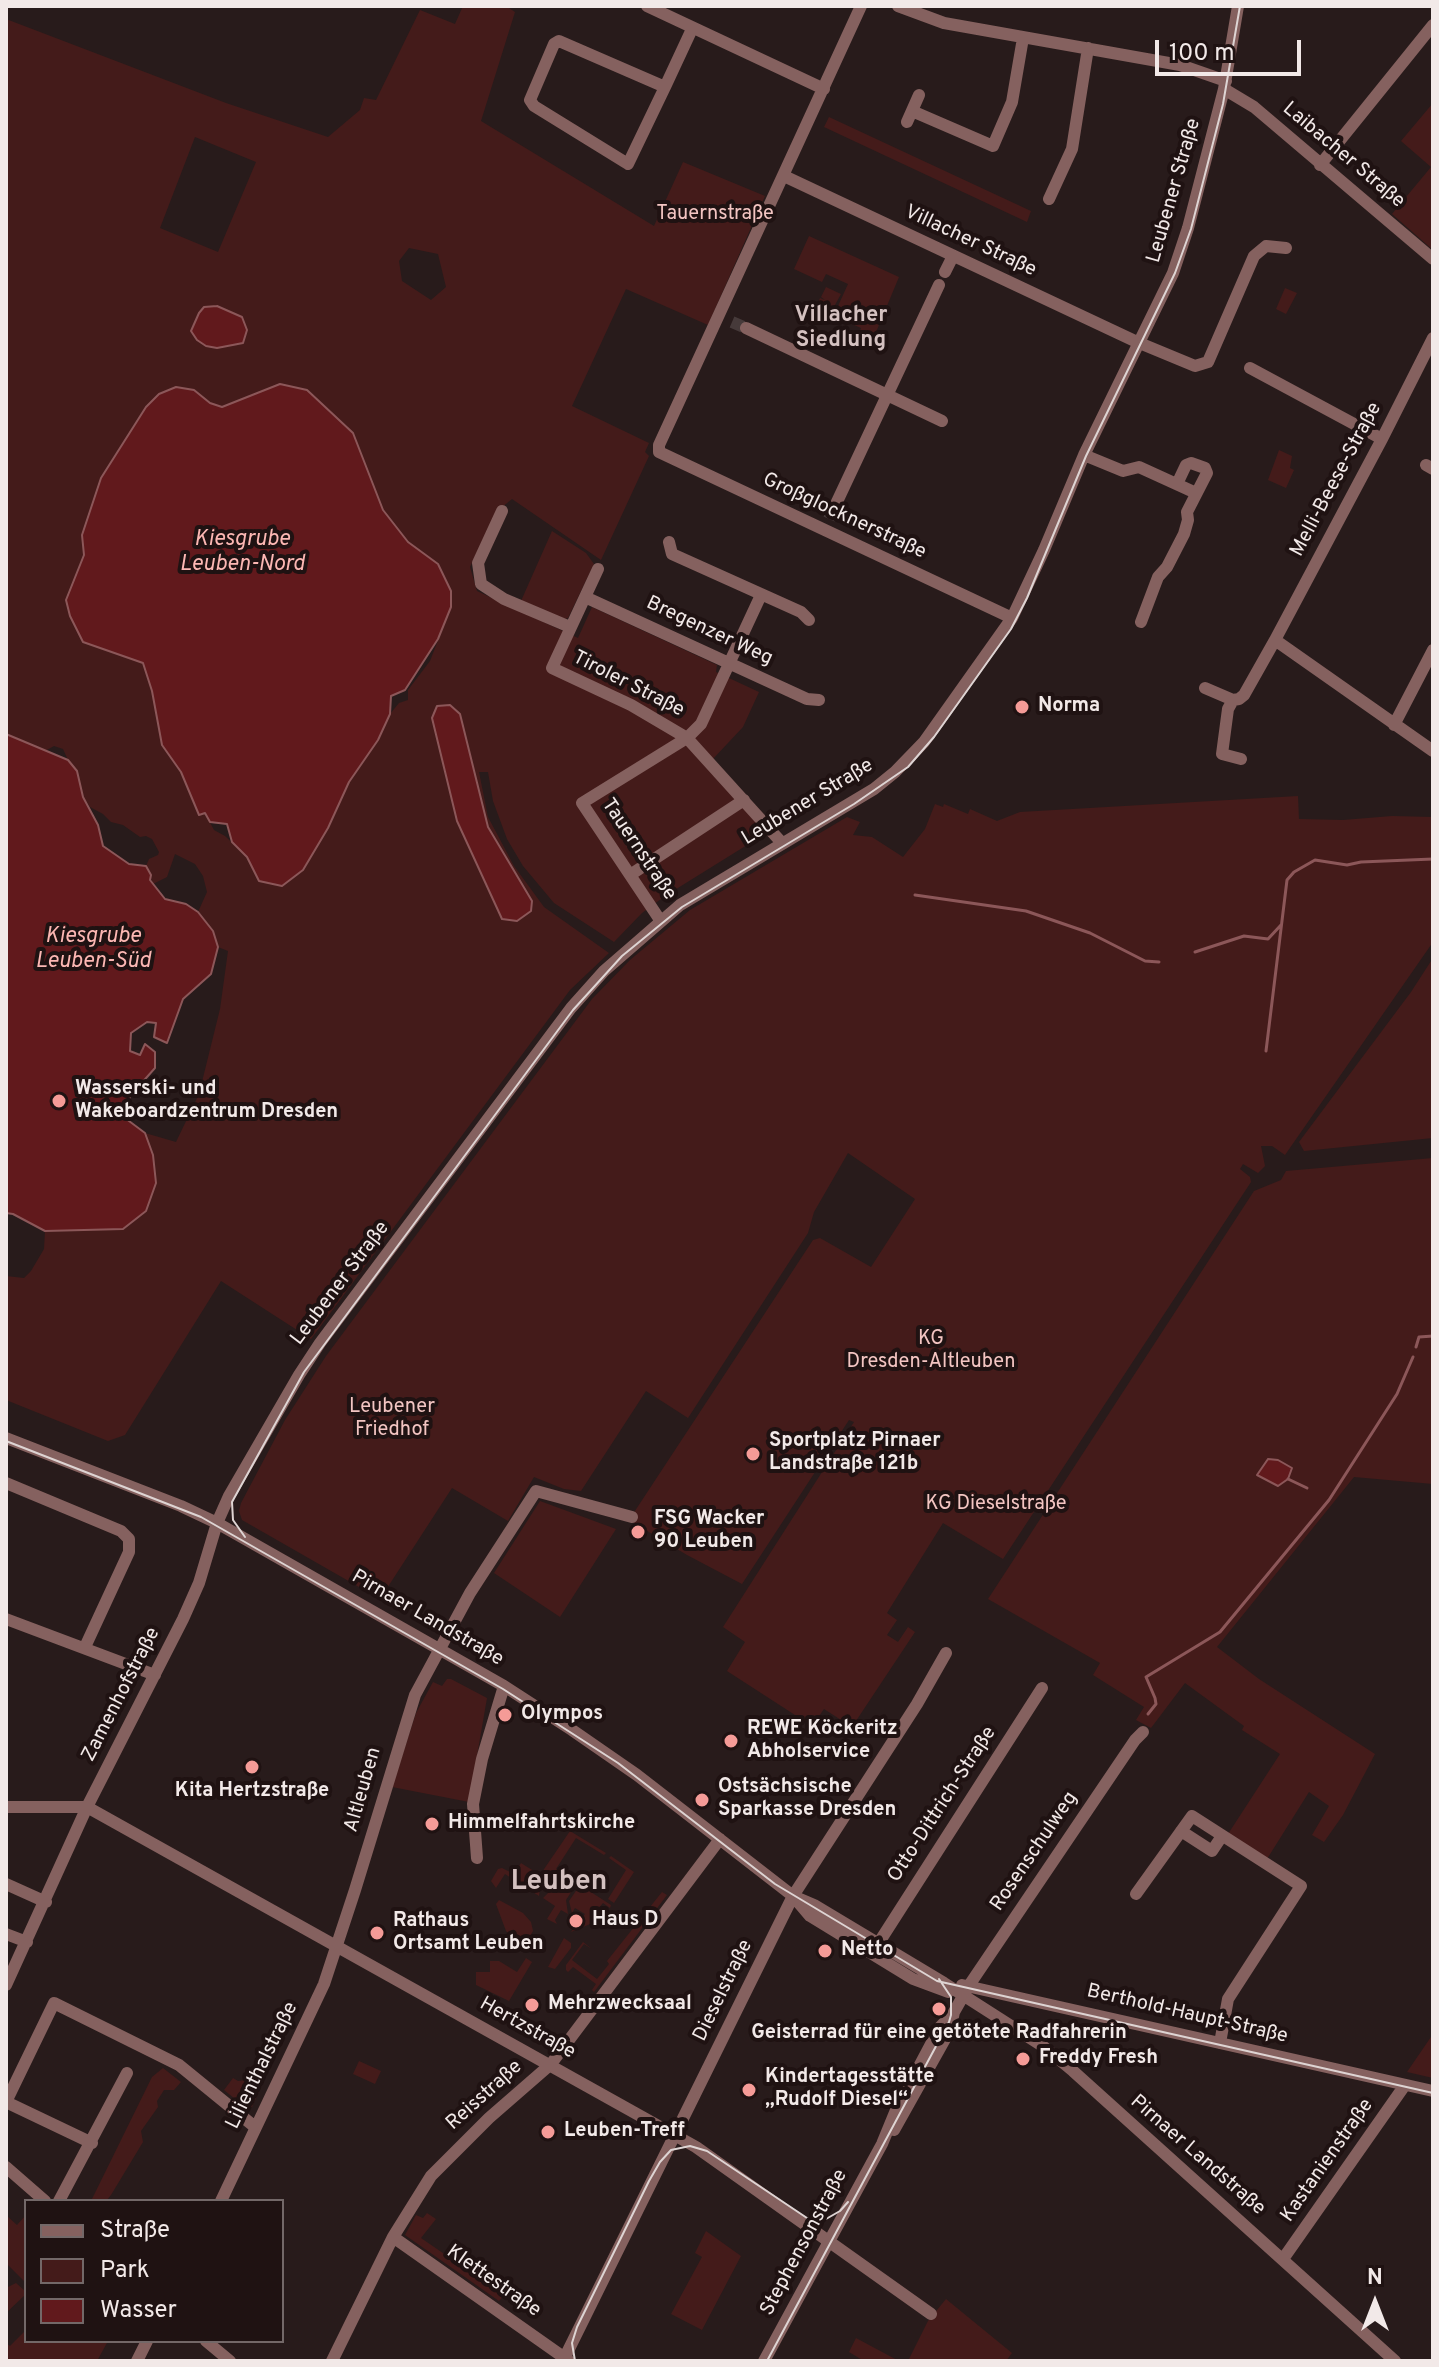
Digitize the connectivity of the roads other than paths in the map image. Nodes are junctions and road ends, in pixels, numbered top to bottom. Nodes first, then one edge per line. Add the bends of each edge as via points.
1 (647, 6) edge
2 (861, 6) edge
3 (898, 6) edge
4 (1238, 6) edge
5 (1433, 25) edge
6 (692, 29) junction
7 (1023, 38) junction
8 (1088, 48) junction
9 (1225, 85) junction
10 (665, 87) junction
11 (824, 89) junction
12 (919, 95) dead end
13 (1320, 165) junction
14 (784, 176) junction
15 (1049, 199) dead end
16 (1286, 248) dead end
17 (953, 256) junction
18 (1433, 259) edge
19 (945, 272) dead end
20 (939, 285) dead end
21 (719, 316) junction
22 (732, 322) tunnel mouth
23 (746, 328) tunnel mouth
24 (1433, 338) edge
25 (1139, 342) junction
26 (1250, 368) dead end
27 (888, 395) junction
28 (942, 421) dead end
29 (1382, 439) junction
30 (1084, 455) junction
31 (1177, 484) junction
32 (1196, 493) junction
33 (835, 506) tunnel mouth
34 (502, 511) dead end
35 (669, 542) dead end
36 (598, 569) dead end
37 (761, 595) junction
38 (585, 597) junction
39 (1012, 618) junction
40 (809, 620) dead end
41 (1141, 622) dead end
42 (570, 627) junction
43 (1275, 640) junction
44 (1433, 650) edge
45 (729, 664) junction
46 (1205, 688) dead end
47 (819, 700) dead end
48 (1233, 700) junction
49 (1394, 725) junction
50 (687, 738) junction
51 (1433, 751) edge
52 (1241, 759) dead end
53 (744, 800) junction
54 (782, 843) junction
55 (630, 875) junction
56 (660, 920) junction
57 (6, 1438) edge
58 (7, 1484) edge
59 (632, 1517) dead end
60 (217, 1523) junction
61 (6, 1619) edge
62 (85, 1647) junction
63 (439, 1649) junction
64 (946, 1653) dead end
65 (155, 1675) junction
66 (504, 1686) junction
67 (1042, 1688) dead end
68 (1143, 1732) dead end
69 (6, 1807) edge
70 (87, 1807) junction
71 (1181, 1831) junction
72 (1222, 1836) junction
73 (720, 1839) junction
74 (477, 1858) dead end
75 (6, 1884) edge
76 (1136, 1894) dead end
77 (793, 1896) junction
78 (46, 1902) junction
79 (6, 1934) edge
80 (27, 1942) junction
81 (878, 1944) junction
82 (336, 1946) junction
83 (6, 1985) edge
84 (965, 1991) junction
85 (1220, 2043) junction
86 (551, 2064) junction
87 (127, 2073) dead end
88 (1405, 2085) junction
89 (1433, 2091) edge
90 (6, 2102) edge
91 (255, 2127) junction
92 (676, 2135) junction
93 (92, 2143) junction
94 (6, 2167) edge
95 (43, 2199) edge
96 (60, 2199) edge
97 (222, 2199) edge
98 (393, 2237) junction
99 (829, 2243) junction
100 (1283, 2259) junction
101 (931, 2314) dead end
102 (146, 2343) edge
103 (208, 2343) edge
104 (565, 2360) edge
105 (137, 2361) edge
106 (230, 2361) edge
107 (332, 2361) edge
108 (764, 2361) edge
109 (1395, 2361) edge

1 - 6 street
2 - 11 street
3 - 7 street, Laibacher Straße via 944,23
4 - 9 street, Leubener Straße
5 - 13 street
6 - 10 street
6 - 11 street
7 - 8 street, Laibacher Straße
7 - 12 street via 1012,102 993,146 910,116
8 - 9 street, Laibacher Straße via 1180,65
8 - 15 street via 1072,149
9 - 13 street, Laibacher Straße
9 - 25 street, Leubener Straße via 1173,273
10 - 10 street via 559,41 530,100 628,164
11 - 14 street
13 - 18 street, Laibacher Straße
14 - 17 street, Villacher Straße
14 - 21 street
16 - 25 street, Villacher Straße via 1266,246 1254,256 1202,366
17 - 19 street
17 - 25 street, Villacher Straße
20 - 27 street
21 - 22 street
21 - 39 street, Großglocknerstraße via 659,452 827,524
23 - 27 street
24 - 29 street, Melli-Beese-Straße
25 - 30 street, Leubener Straße
26 - 29 street
27 - 28 street
27 - 33 street
29 - 43 street, Melli-Beese-Straße
30 - 31 street via 1123,471 1139,467
30 - 39 street, Leubener Straße
31 - 32 street
31 - 32 street via 1186,465 1200,465 1207,473
32 - 41 street via 1184,534 1158,577
34 - 42 street via 478,563 481,584
35 - 37 street via 672,554
36 - 38 street
37 - 40 street
37 - 45 street
38 - 42 street
38 - 45 street, Bregenzer Weg
39 - 54 street, Leubener Straße via 924,742 895,772
42 - 50 street, Tiroler Straße via 552,668
43 - 48 street, Melli-Beese-Straße via 1244,695
43 - 49 street
44 - 49 street
45 - 47 street, Bregenzer Weg
45 - 50 street via 701,724
46 - 48 street
48 - 52 street via 1217,753
49 - 51 street
50 - 53 street, Tiroler Straße
50 - 55 street, Tauernstraße via 582,803
53 - 54 street, Tiroler Straße
53 - 55 street
54 - 56 street, Leubener Straße
55 - 56 street, Tauernstraße
56 - 60 street, Leubener Straße via 571,1008 320,1343
57 - 60 street, Pirnaer Landstraße
58 - 62 street via 121,1531 129,1539 129,1552
59 - 63 street, Altleuben via 536,1491
60 - 63 street, Pirnaer Landstraße
60 - 65 street, Zamenhofstraße via 199,1583
61 - 62 street
62 - 65 street
63 - 66 street, Pirnaer Landstraße
63 - 82 street, Altleuben via 404,1725
64 - 77 street, Dieselstraße
65 - 70 street, Zamenhofstraße
66 - 73 street, Pirnaer Landstraße via 619,1761
66 - 74 street via 473,1804
67 - 81 street, Otto-Dittrich-Straße
68 - 84 street, Rosenschulweg
69 - 70 street
70 - 78 street, Zamenhofstraße
70 - 82 street, Hertzstraße
71 - 72 street via 1192,1816
71 - 72 street via 1212,1851
71 - 76 street
72 - 85 street via 1301,1886 1228,1999
73 - 77 street, Pirnaer Landstraße
73 - 86 street, Reisstraße
75 - 78 street
77 - 81 street, Pirnaer Landstraße
77 - 84 street, Pirnaer Landstraße via 810,1916 913,1979
77 - 92 street, Dieselstraße
78 - 80 street, Zamenhofstraße
79 - 80 street
80 - 83 street, Zamenhofstraße
81 - 84 street, Pirnaer Landstraße
82 - 86 street, Hertzstraße
82 - 91 street, Lilienthalstraße via 307,2022
84 - 85 street, Berthold-Haupt-Straße
84 - 99 street, Stephensonstraße via 940,2027
84 - 100 street, Pirnaer Landstraße via 1073,2071
85 - 88 street, Berthold-Haupt-Straße
86 - 92 street, Hertzstraße
86 - 98 street, Reisstraße via 446,2158
87 - 93 street
88 - 89 street, Berthold-Haupt-Straße
88 - 100 street, Kastanienstraße
90 - 91 street via 54,2003 179,2065
90 - 93 street
91 - 97 street, Lilienthalstraße
92 - 99 street, Hertzstraße
92 - 104 street, Dieselstraße
93 - 96 street
94 - 95 street
98 - 104 street, Klettestraße
98 - 107 street, Reisstraße
99 - 101 street, Hertzstraße
99 - 108 street, Stephensonstraße
100 - 109 street, Pirnaer Landstraße
102 - 105 street
103 - 106 street

